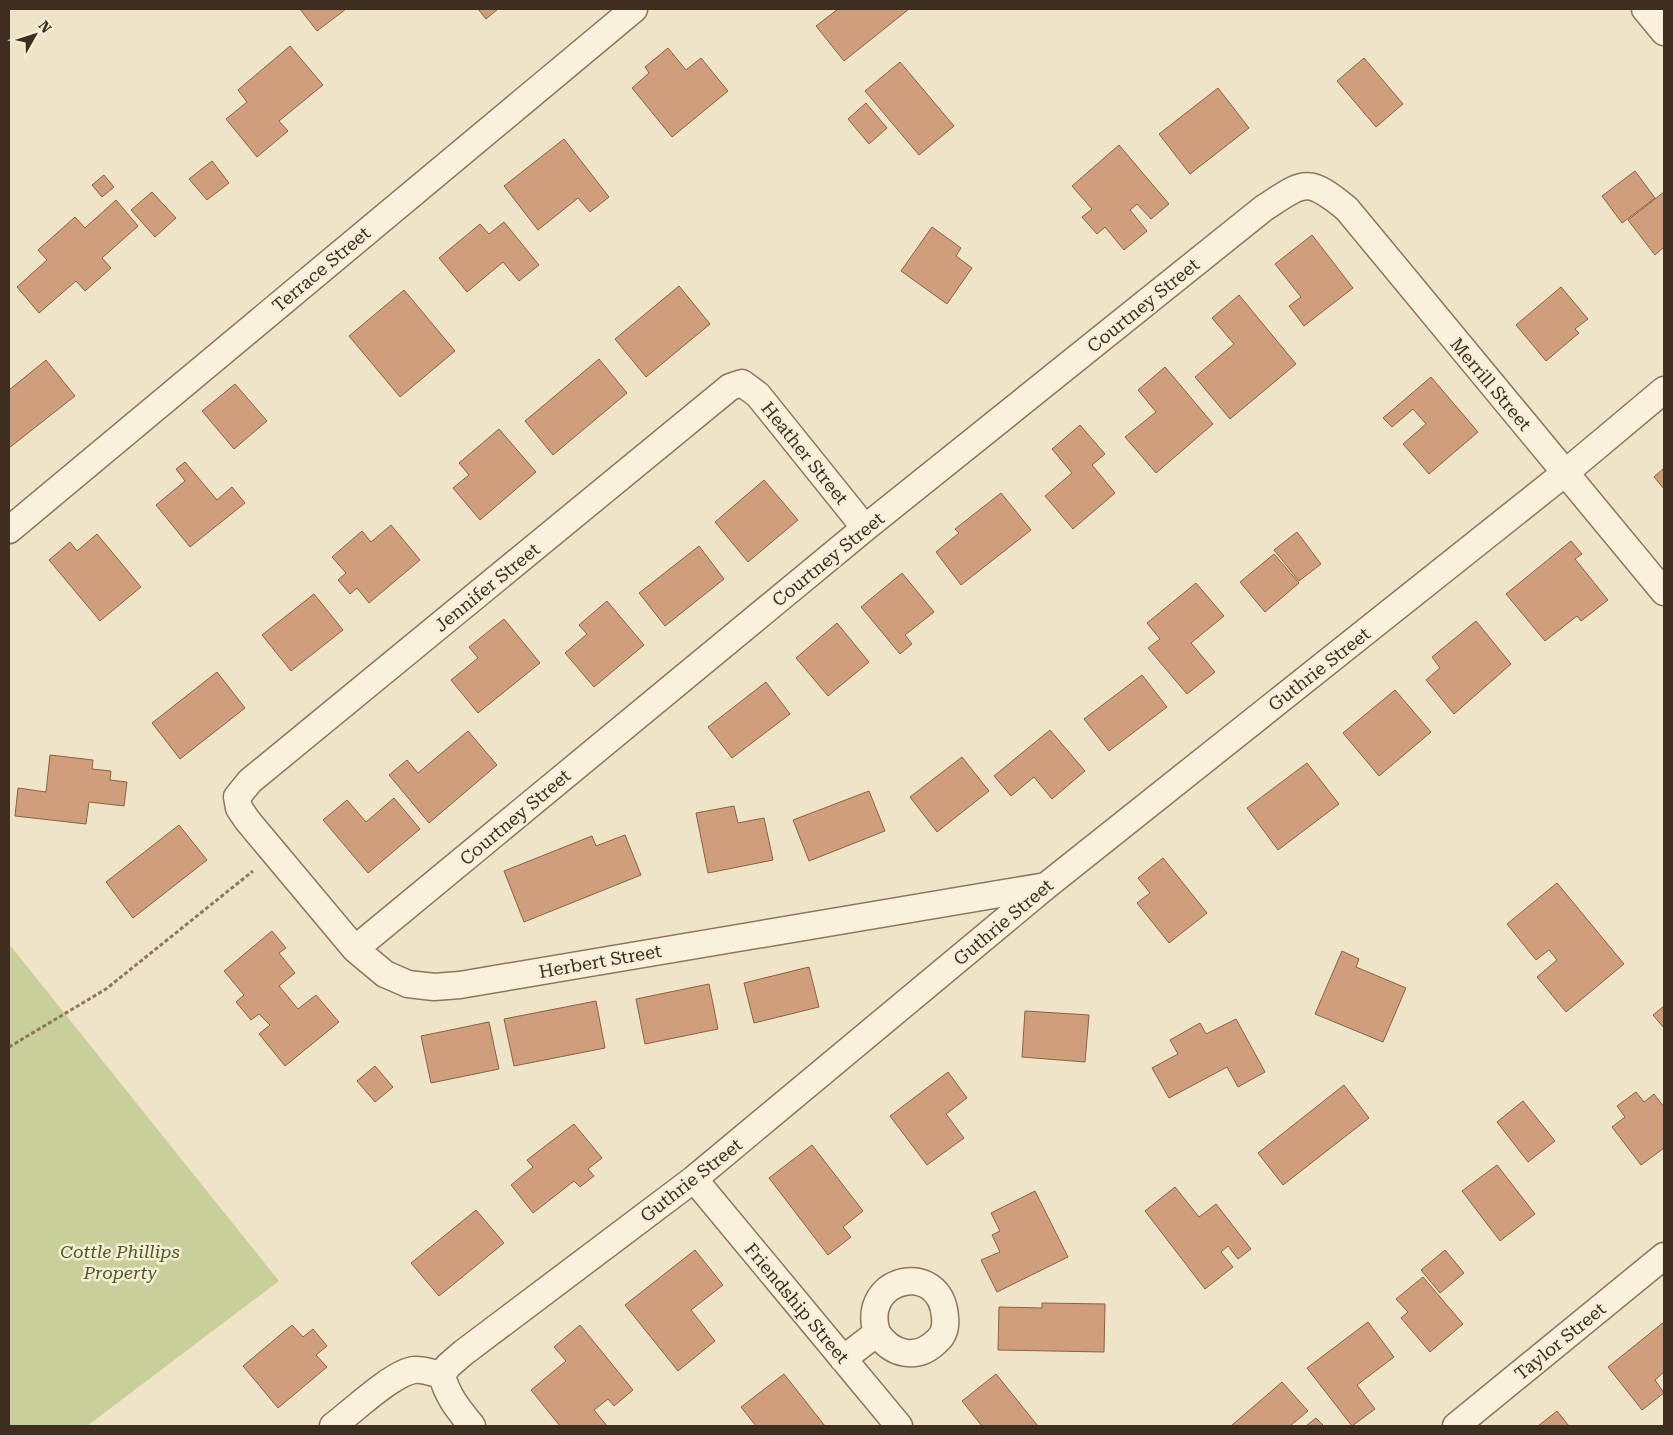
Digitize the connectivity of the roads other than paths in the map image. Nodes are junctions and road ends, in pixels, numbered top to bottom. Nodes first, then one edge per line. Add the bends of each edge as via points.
1 (634, 9) edge
2 (1645, 9) edge
3 (1664, 32) edge
4 (1310, 185) joint
5 (742, 383) joint
6 (1664, 390) edge
7 (1566, 473) junction
8 (865, 528) junction
9 (9, 530) edge
10 (1664, 592) edge
11 (237, 797) joint
12 (1046, 886) junction
13 (355, 949) junction
14 (694, 1180) junction
15 (1664, 1256) edge
16 (877, 1333) dead end
17 (843, 1359) junction
18 (442, 1375) junction
19 (333, 1426) edge
20 (472, 1426) edge
21 (899, 1426) edge
22 (1456, 1426) edge

1 - 9 street, Terrace Street
2 - 3 street
4 - 7 street, Merrill Street via 1326,192 1347,209
4 - 8 street, Courtney Street via 1298,186 1264,208
5 - 8 street, Heather Street via 758,395
5 - 11 street, Jennifer Street via 714,399 258,775
6 - 7 street, Guthrie Street
7 - 10 street, Merrill Street
7 - 12 street, Guthrie Street
8 - 13 street, Courtney Street
11 - 13 street, Herbert Street via 239,808 247,820
12 - 13 street, Herbert Street via 460,985 408,984 385,974
12 - 14 street, Guthrie Street
14 - 17 street, Friendship Street
14 - 18 street, Guthrie Street via 463,1354
15 - 22 street, Taylor Street
16 - 17 street
17 - 21 street, Friendship Street
18 - 19 street via 415,1369 402,1374
18 - 20 street via 453,1403

